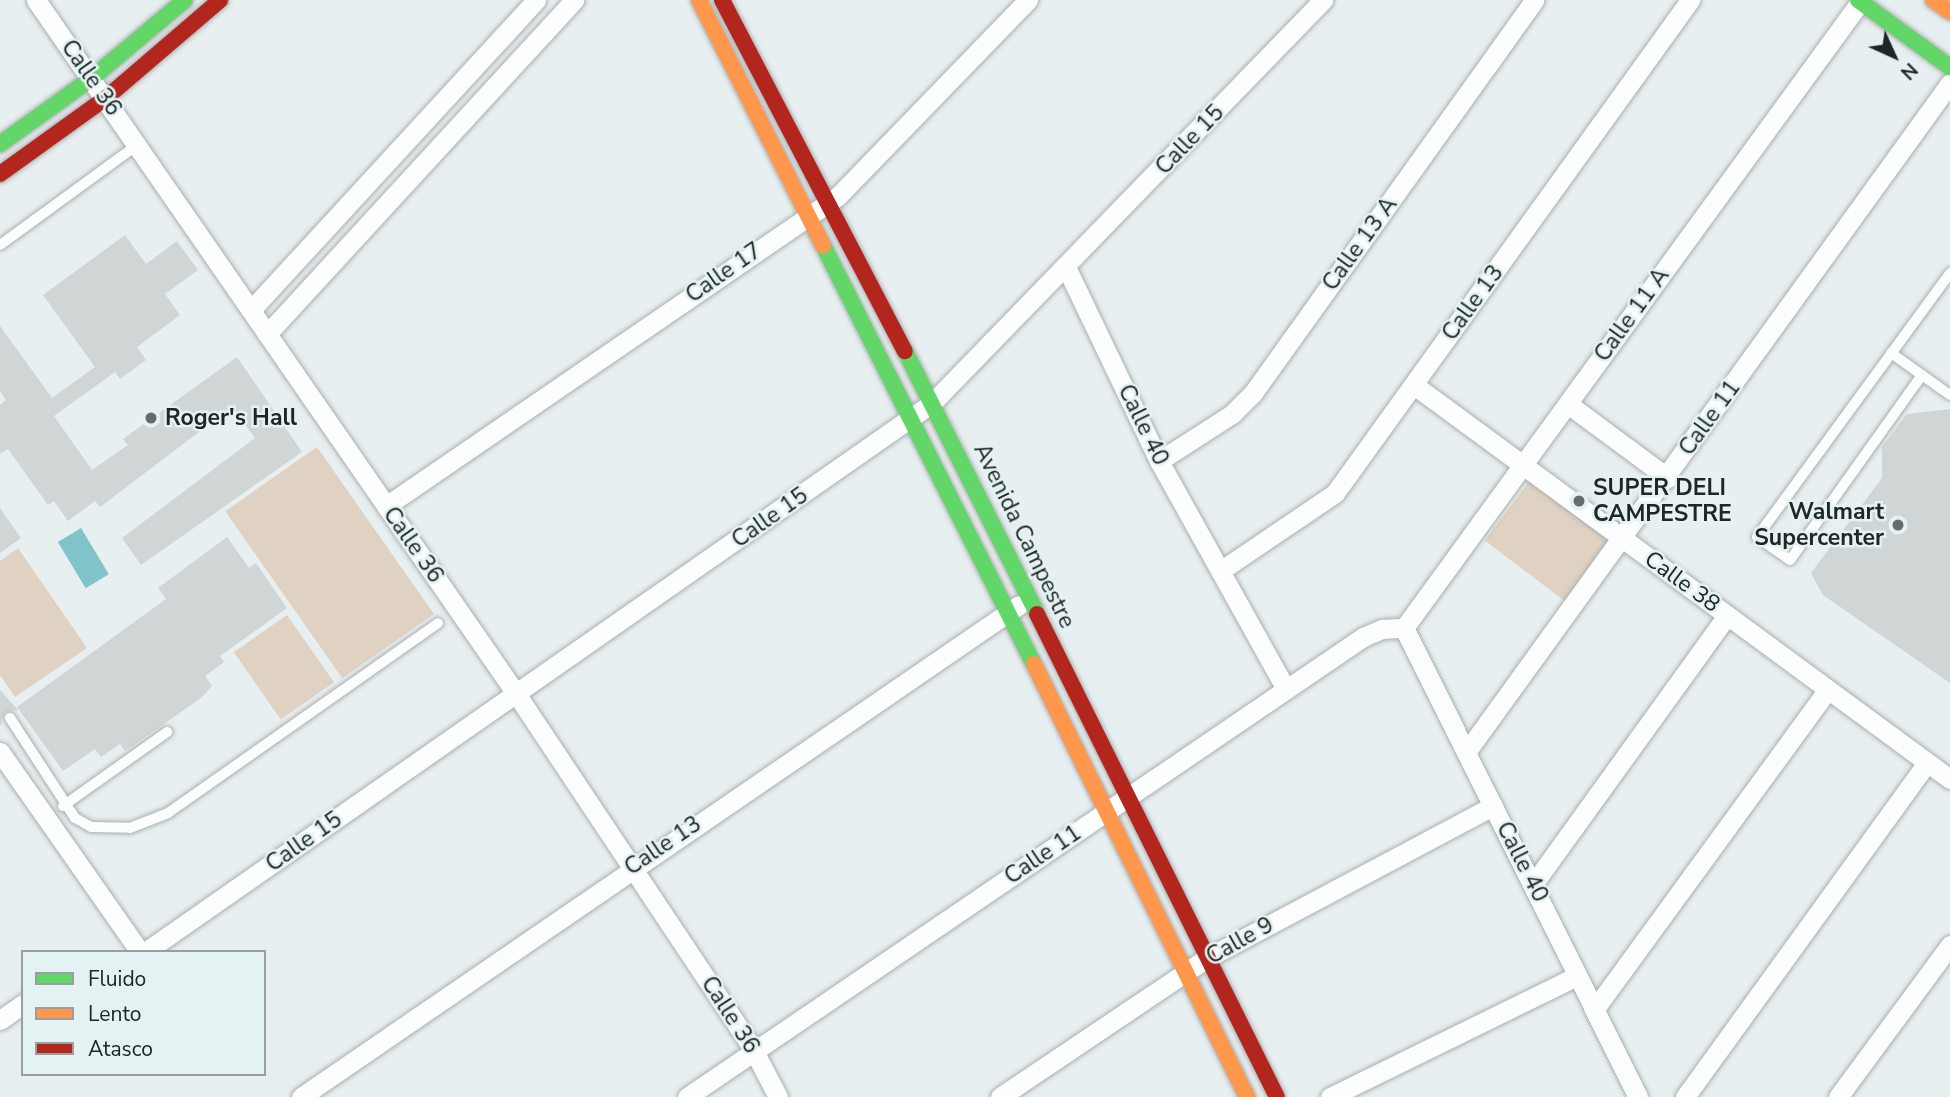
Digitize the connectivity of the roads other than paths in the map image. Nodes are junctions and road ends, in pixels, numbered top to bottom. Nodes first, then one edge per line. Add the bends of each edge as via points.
1 (36, 0) edge
2 (185, 0) edge
3 (220, 0) edge
4 (536, 0) edge
5 (574, 0) edge
6 (699, 0) edge
7 (722, 0) edge
8 (1028, 0) edge
9 (1323, 0) edge
10 (1534, 0) edge
11 (1690, 0) edge
12 (1933, 0) edge
13 (1859, 1) edge
14 (1950, 12) edge
15 (1950, 67) edge
16 (92, 78) junction
17 (1950, 83) edge
18 (107, 97) junction
19 (441, 103) junction
20 (460, 122) junction
21 (0, 144) edge
22 (137, 145) junction
23 (0, 174) edge
24 (825, 204) junction
25 (807, 216) junction
26 (0, 245) edge
27 (1067, 269) junction
28 (1950, 273) edge
29 (251, 310) junction
30 (267, 334) junction
31 (1891, 353) junction
32 (1922, 375) junction
33 (1414, 385) junction
34 (1950, 395) edge
35 (932, 403) junction
36 (1568, 404) junction
37 (909, 420) junction
38 (1159, 461) junction
39 (1522, 467) junction
40 (1668, 478) junction
41 (386, 506) junction
42 (1623, 540) junction
43 (1220, 571) junction
44 (1029, 600) junction
45 (1007, 611) junction
46 (1727, 615) junction
47 (438, 623) dead end
48 (1404, 628) junction
49 (1286, 689) junction
50 (1827, 690) junction
51 (517, 695) junction
52 (10, 718) dead end
53 (167, 732) dead end
54 (1467, 751) junction
55 (0, 752) edge
56 (1927, 763) junction
57 (1950, 779) edge
58 (1130, 795) junction
59 (63, 806) junction
60 (1493, 806) junction
61 (1108, 811) junction
62 (632, 868) junction
63 (1534, 884) junction
64 (1950, 945) edge
65 (142, 950) edge
66 (146, 950) edge
67 (1208, 958) junction
68 (1185, 972) junction
69 (1577, 976) junction
70 (21, 1005) edge
71 (1594, 1010) junction
72 (0, 1020) edge
73 (754, 1051) junction
74 (301, 1097) edge
75 (687, 1097) edge
76 (778, 1097) edge
77 (1000, 1097) edge
78 (1247, 1097) edge
79 (1277, 1097) edge
80 (1330, 1097) edge
81 (1638, 1097) edge
82 (1685, 1097) edge
83 (1838, 1097) edge

1 - 16 street, Calle 36
2 - 16 street
3 - 18 street
4 - 19 street
5 - 20 street
6 - 25 street, Avenida Campestre
7 - 24 street, Avenida Campestre
8 - 24 street, Calle 17
9 - 27 street, Calle 15
10 - 38 street, Calle 13 A via 1253,393 1232,414
11 - 33 street, Calle 13
12 - 14 street
13 - 15 street
13 - 36 street, Calle 11 A
16 - 18 street, Calle 36
16 - 21 street
17 - 40 street, Calle 11
18 - 22 street, Calle 36
18 - 23 street
19 - 20 street
19 - 29 street
20 - 30 street
22 - 26 lane
22 - 29 street, Calle 36
24 - 25 street, Calle 17
24 - 35 street, Avenida Campestre
25 - 37 street, Avenida Campestre
25 - 41 street, Calle 17
27 - 35 street, Calle 15
27 - 38 street, Calle 40
28 - 31 lane
29 - 30 street, Calle 36
30 - 41 street, Calle 36
31 - 32 lane
31 - 32 lane via 1757,537 1790,560
32 - 34 lane
33 - 39 street, Calle 38
33 - 43 street, Calle 13 via 1335,493
35 - 37 street, Calle 15
35 - 44 street, Avenida Campestre
36 - 39 street, Calle 11 A
36 - 40 street
37 - 45 street, Avenida Campestre
37 - 51 street, Calle 15
38 - 43 street, Calle 40
39 - 42 street, Calle 38
39 - 48 street, Calle 11 A
40 - 42 street, Calle 11
41 - 51 street, Calle 36
42 - 46 street, Calle 38
42 - 54 street, Calle 11
43 - 49 street, Calle 40
44 - 45 street, Calle 13
44 - 58 street, Avenida Campestre
45 - 61 street, Avenida Campestre
45 - 62 street, Calle 13
46 - 50 street, Calle 38
46 - 63 street
47 - 59 lane via 168,813 117,829 92,827
48 - 49 street, Calle 11 via 1382,629 1363,637
48 - 54 street, Calle 40
49 - 58 street, Calle 11
50 - 56 street, Calle 38
50 - 71 street
51 - 62 street, Calle 36
51 - 66 street, Calle 15
52 - 59 lane
53 - 59 lane
54 - 60 street, Calle 40
55 - 65 street
56 - 57 street, Calle 38
56 - 82 street
58 - 61 street, Calle 11
58 - 67 street, Avenida Campestre
60 - 63 street, Calle 40
60 - 67 street, Calle 9
61 - 68 street, Avenida Campestre
61 - 73 street, Calle 11
62 - 73 street, Calle 36
62 - 74 street, Calle 13
63 - 69 street, Calle 40
64 - 83 street
67 - 68 street, Calle 9
67 - 79 street, Avenida Campestre
68 - 77 street, Calle 9
68 - 78 street, Avenida Campestre
69 - 71 street, Calle 40
69 - 80 street
70 - 72 street
71 - 81 street, Calle 40
73 - 75 street, Calle 11
73 - 76 street, Calle 36

